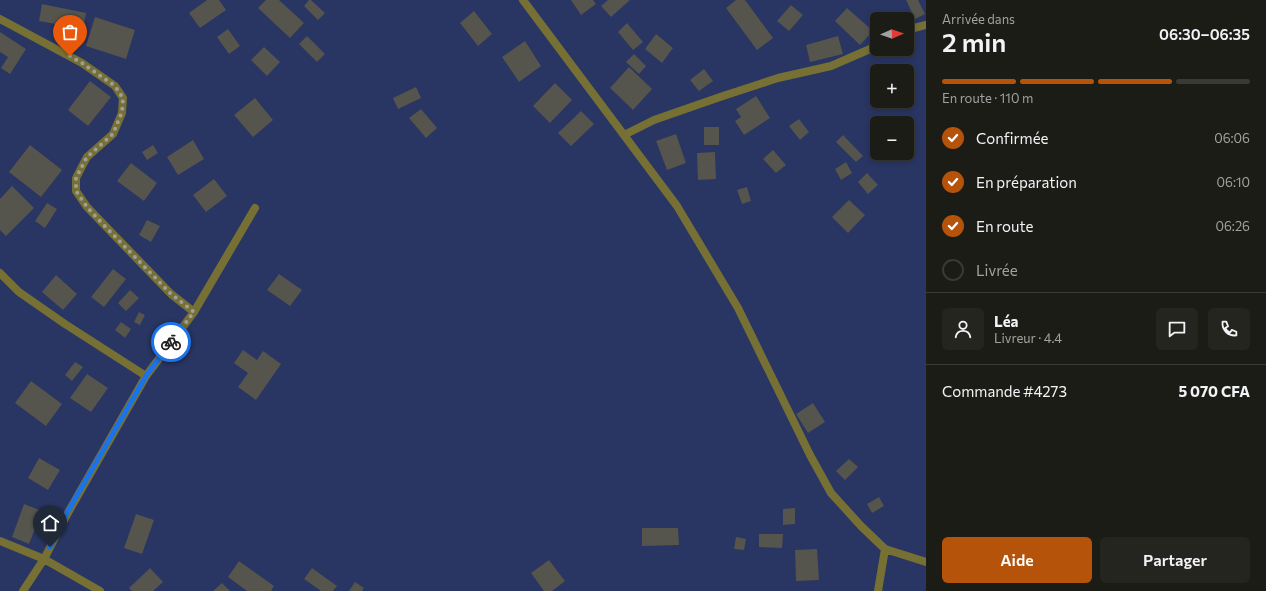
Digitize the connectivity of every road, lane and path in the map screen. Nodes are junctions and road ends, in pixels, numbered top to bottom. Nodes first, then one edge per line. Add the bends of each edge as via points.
1 (523, 0) edge
2 (0, 19) edge
3 (926, 25) edge
4 (914, 28) edge
5 (870, 49) edge
6 (624, 135) junction
7 (255, 208) dead end
8 (0, 273) edge
9 (194, 312) junction
10 (146, 376) junction
11 (0, 541) edge
12 (885, 549) junction
13 (44, 559) junction
14 (926, 562) edge
15 (24, 591) edge
16 (100, 591) edge
17 (878, 591) edge

1 - 6 street
2 - 9 street via 82,63 115,86 123,98 122,112 113,134 87,157 76,178 76,191 87,207 171,294
3 - 4 street
5 - 6 street via 831,66 778,78 654,120
6 - 12 street via 677,206 738,308 831,493
7 - 9 street
8 - 10 street via 19,292
9 - 10 street
10 - 13 street via 68,511
11 - 13 street
12 - 14 street
12 - 17 street
13 - 15 street
13 - 16 street

